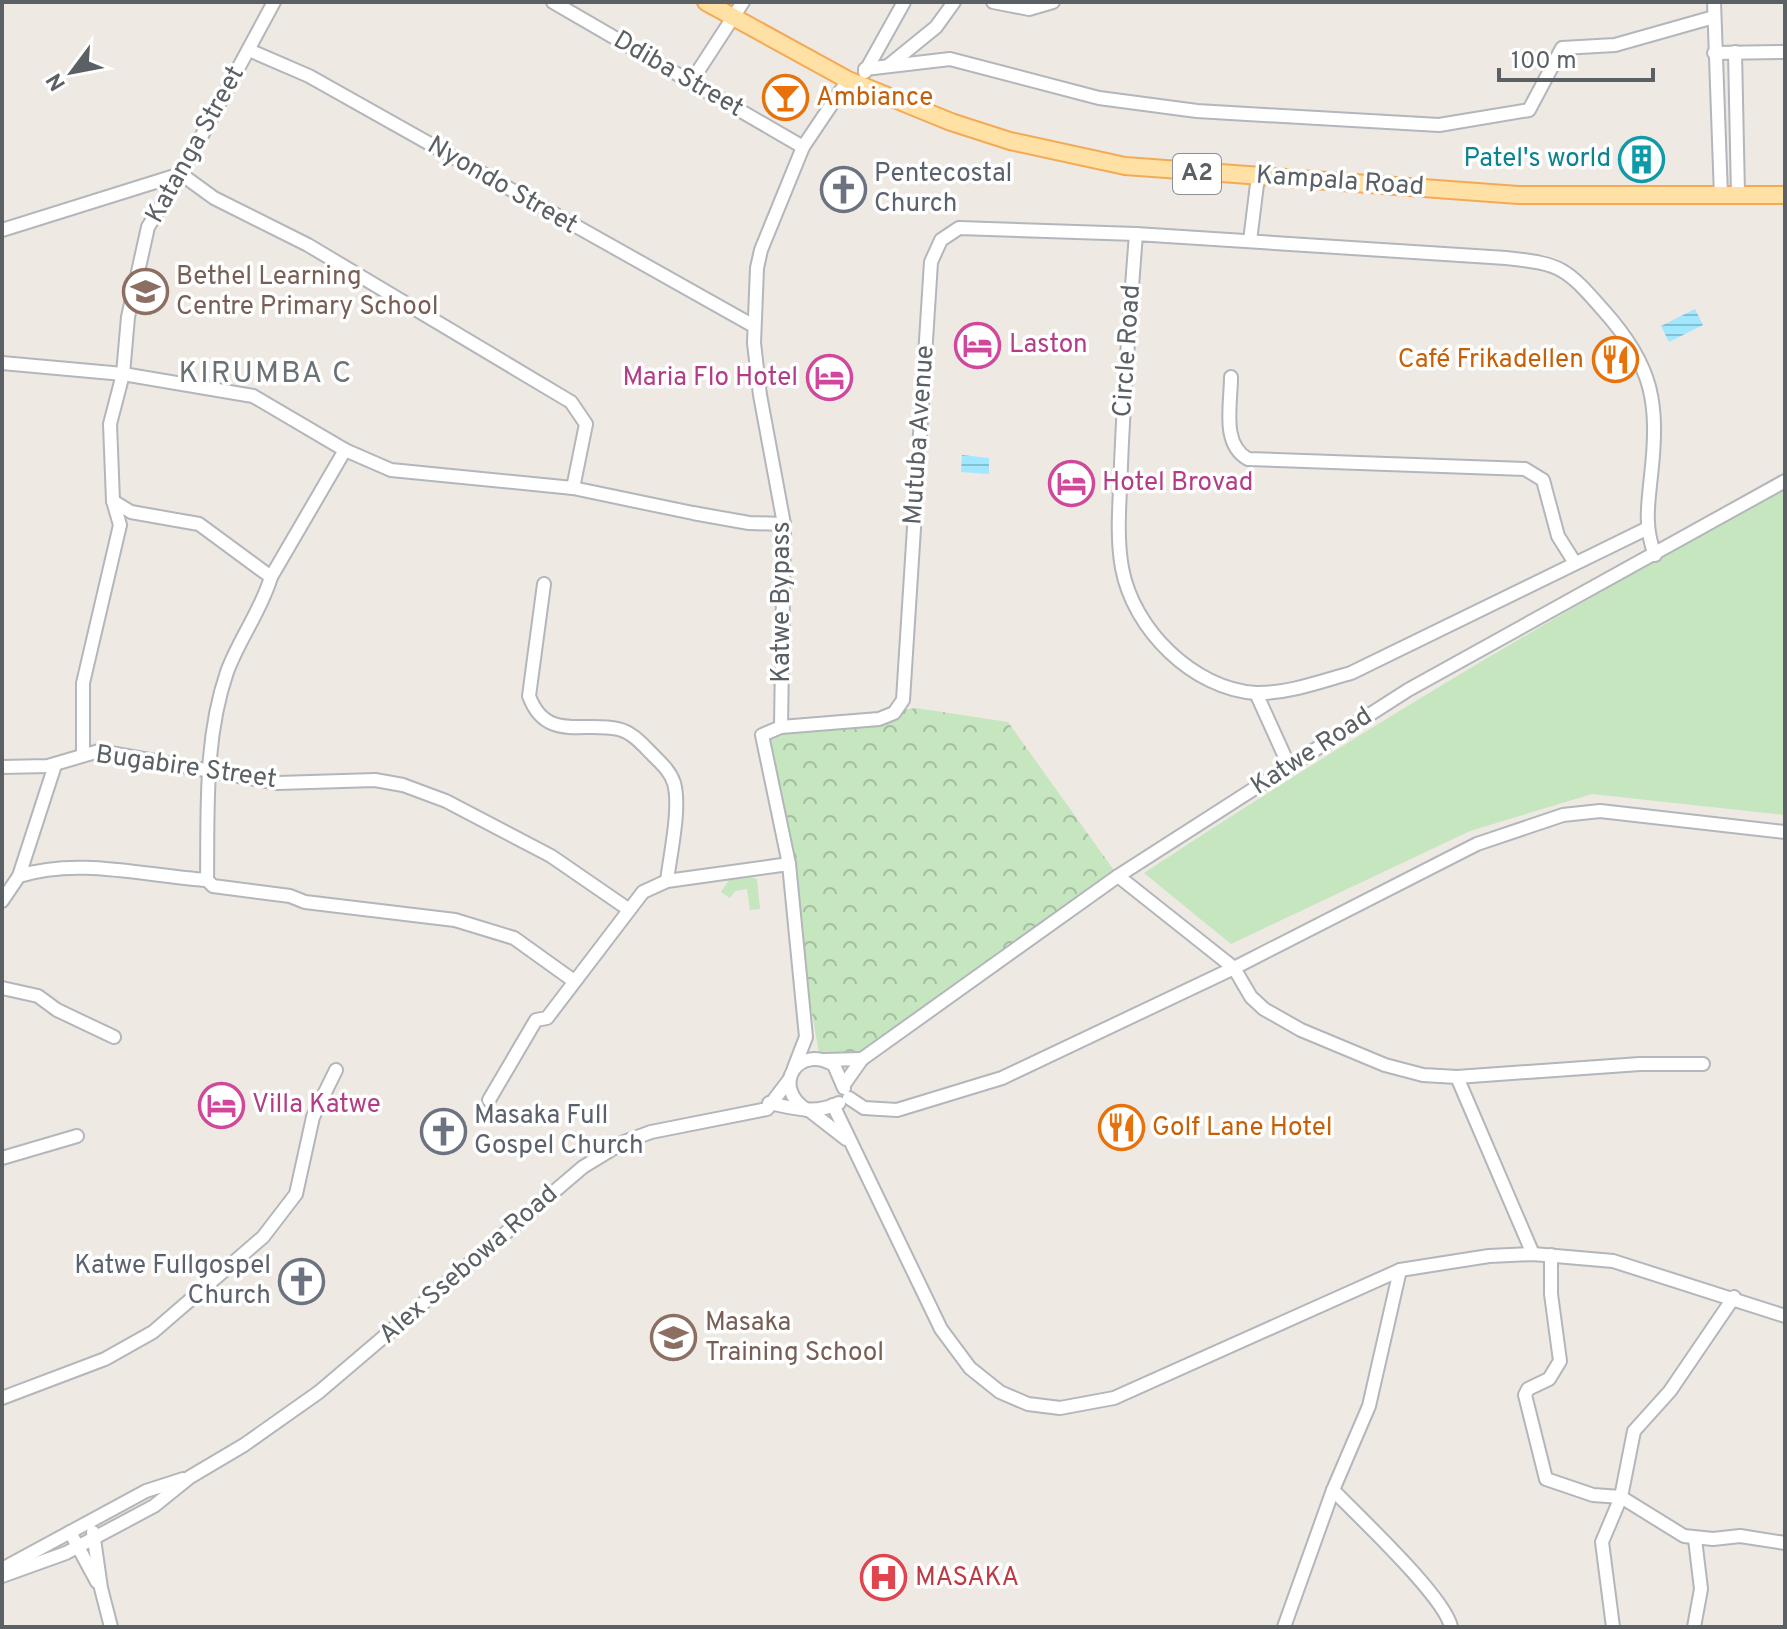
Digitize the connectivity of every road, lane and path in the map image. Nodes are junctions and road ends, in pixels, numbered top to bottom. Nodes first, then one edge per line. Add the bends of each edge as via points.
1 (274, 2) edge
2 (553, 2) edge
3 (706, 2) edge
4 (743, 2) edge
5 (904, 2) edge
6 (954, 2) edge
7 (993, 2) edge
8 (1053, 2) edge
9 (1714, 2) edge
10 (1714, 17) junction
11 (734, 18) junction
12 (249, 50) junction
13 (1735, 52) junction
14 (1785, 52) edge
15 (1714, 53) junction
16 (888, 66) junction
17 (859, 78) junction
18 (691, 82) junction
19 (803, 147) junction
20 (181, 174) junction
21 (1258, 176) junction
22 (1785, 195) edge
23 (1729, 196) junction
24 (2, 230) edge
25 (1136, 234) junction
26 (1250, 241) junction
27 (752, 325) junction
28 (2, 363) edge
29 (123, 374) junction
30 (1231, 377) dead end
31 (345, 450) junction
32 (1785, 481) edge
33 (573, 488) junction
34 (113, 501) junction
35 (131, 512) junction
36 (784, 524) junction
37 (120, 525) junction
38 (1646, 529) junction
39 (1655, 555) junction
40 (1575, 563) junction
41 (271, 577) junction
42 (544, 584) dead end
43 (1256, 693) junction
44 (781, 727) junction
45 (211, 754) junction
46 (83, 755) junction
47 (55, 765) junction
48 (2, 767) edge
49 (1290, 768) junction
50 (208, 772) junction
51 (225, 774) junction
52 (1785, 832) edge
53 (789, 864) junction
54 (19, 876) junction
55 (1118, 876) junction
56 (207, 880) junction
57 (667, 881) junction
58 (2, 901) edge
59 (628, 909) junction
60 (1234, 968) junction
61 (574, 981) junction
62 (2, 988) edge
63 (114, 1037) dead end
64 (806, 1037) junction
65 (822, 1059) junction
66 (862, 1059) junction
67 (1703, 1064) dead end
68 (336, 1070) dead end
69 (792, 1074) junction
70 (1457, 1077) junction
71 (846, 1092) junction
72 (489, 1100) dead end
73 (769, 1103) junction
74 (833, 1105) junction
75 (808, 1111) junction
76 (77, 1136) dead end
77 (848, 1141) junction
78 (2, 1158) edge
79 (1533, 1254) junction
80 (1551, 1255) junction
81 (1400, 1270) junction
82 (1734, 1297) junction
83 (1785, 1316) edge
84 (2, 1398) edge
85 (190, 1477) junction
86 (1333, 1490) junction
87 (1621, 1497) junction
88 (1633, 1505) junction
89 (1614, 1513) junction
90 (88, 1522) junction
91 (70, 1532) junction
92 (96, 1539) junction
93 (1695, 1539) junction
94 (1785, 1543) edge
95 (77, 1548) junction
96 (2, 1569) edge
97 (2, 1576) edge
98 (101, 1588) junction
99 (111, 1627) edge
100 (1284, 1627) edge
101 (1451, 1627) edge
102 (1613, 1627) edge
103 (1694, 1627) edge

1 - 12 street, Katanga Street
2 - 18 street, Ddiba Street
3 - 11 main road, Kampala Road / A2
4 - 11 street
5 - 17 street, Katwe Bypass
6 - 16 street via 936,27
7 - 8 street via 1029,9
9 - 10 street
10 - 15 street
10 - 16 street via 1615,45 1562,48 1529,110 1439,125 1183,109 1099,98 950,59
11 - 17 main road, Kampala Road / A2
11 - 18 street
12 - 20 street, Katanga Street
12 - 27 street, Nyondo Street via 309,76
13 - 14 street
13 - 15 street
13 - 23 street
15 - 23 street
16 - 17 street
17 - 19 street, Katwe Bypass
17 - 21 main road, Kampala Road / A2 via 951,122 1071,156 1189,173
18 - 19 street, Ddiba Street
19 - 27 street, Katwe Bypass via 761,250
20 - 24 street
20 - 29 street, Katanga Street via 148,227 128,317
20 - 33 street via 214,198 308,245 571,402 586,424
21 - 23 main road, Kampala Road / A2 via 1518,195
21 - 26 street
22 - 23 main road, A2
25 - 26 street
25 - 43 street, Circle Road via 1122,433 1122,569 1133,599 1161,644 1192,672
25 - 44 street, Mutuba Avenue via 959,228 941,240 931,262 903,700 894,713 879,719
26 - 38 street via 1506,258 1550,263 1564,270 1620,329 1648,375 1652,464
27 - 36 street, Katwe Bypass
28 - 29 street
29 - 31 street via 253,396
29 - 34 street, Katanga Street via 110,424
30 - 40 street via 1231,443 1248,459 1525,469 1543,480 1558,536
31 - 33 street via 391,470
31 - 41 street
32 - 39 street, Katwe Road
33 - 36 street via 749,523
34 - 35 street
34 - 37 street, Katanga Street
35 - 37 street
35 - 41 street via 199,524
36 - 44 street, Katwe Bypass
37 - 46 street, Katanga Street via 83,683
38 - 39 street
38 - 40 street, Circle Road
39 - 49 street, Katwe Road via 1408,690
40 - 43 street, Circle Road via 1351,673
41 - 45 street via 228,671
42 - 57 street via 529,696 534,710 565,727 627,732 668,770 676,794
43 - 49 street
44 - 53 street, Katwe Bypass via 762,735
45 - 50 street
45 - 51 street
46 - 47 street, Bugabire Street
46 - 50 street, Bugabire Street via 99,751
47 - 48 street, Bugabire Street
47 - 54 street
49 - 55 street, Katwe Road
50 - 51 street, Bugabire Street
50 - 56 street
51 - 59 street, Bugabire Street via 278,783 375,780 403,785 446,801 551,856
52 - 60 street via 1600,811 1563,815 1477,844
53 - 57 street
53 - 64 street, Katwe Bypass
54 - 56 street via 56,868 118,869
54 - 58 street
55 - 60 street
55 - 66 street, Katwe Road
56 - 61 street via 213,886 305,902 455,920 514,938
57 - 59 street via 643,892
59 - 61 street
60 - 70 street via 1251,997 1301,1030 1385,1065
60 - 71 street via 1002,1078 951,1096 879,1112 864,1108
61 - 72 street via 547,1018 533,1023
62 - 63 street via 38,996
64 - 65 street, Katwe Bypass
64 - 69 street, Katwe Bypass
65 - 66 street
65 - 69 street via 805,1060
65 - 71 street via 841,1075
66 - 71 street, Katwe Road
67 - 70 street
68 - 84 street via 313,1117 296,1194 263,1237 153,1332 105,1359
69 - 73 street
69 - 75 street via 796,1104
70 - 79 street
71 - 74 street
73 - 75 street
73 - 85 street, Alex Ssebowa Road via 767,1109 651,1132 583,1167 319,1392
74 - 75 street
74 - 77 street
75 - 77 street
76 - 78 street
77 - 81 street via 941,1329 970,1368 1000,1392 1028,1404 1073,1407 1114,1398
79 - 80 street
79 - 81 street
80 - 82 street via 1613,1261
80 - 87 street via 1560,1361 1549,1379 1525,1395 1546,1479 1593,1495
81 - 86 street via 1369,1406
82 - 83 street
82 - 87 street via 1670,1391 1634,1431
85 - 90 street, Alex Ssebowa Road via 146,1491
85 - 92 street, Alex Ssebowa Road via 154,1506
86 - 100 street
86 - 101 street via 1408,1569
87 - 88 street
87 - 89 street
88 - 89 street
88 - 93 street
89 - 102 street via 1602,1542
90 - 91 street, Alex Ssebowa Road
90 - 92 street
91 - 95 street
91 - 96 street, Alex Ssebowa Road
92 - 95 street, Alex Ssebowa Road
92 - 98 street
93 - 94 street via 1740,1536
93 - 103 street via 1701,1589
95 - 97 street, Alex Ssebowa Road
95 - 98 street
98 - 99 street

